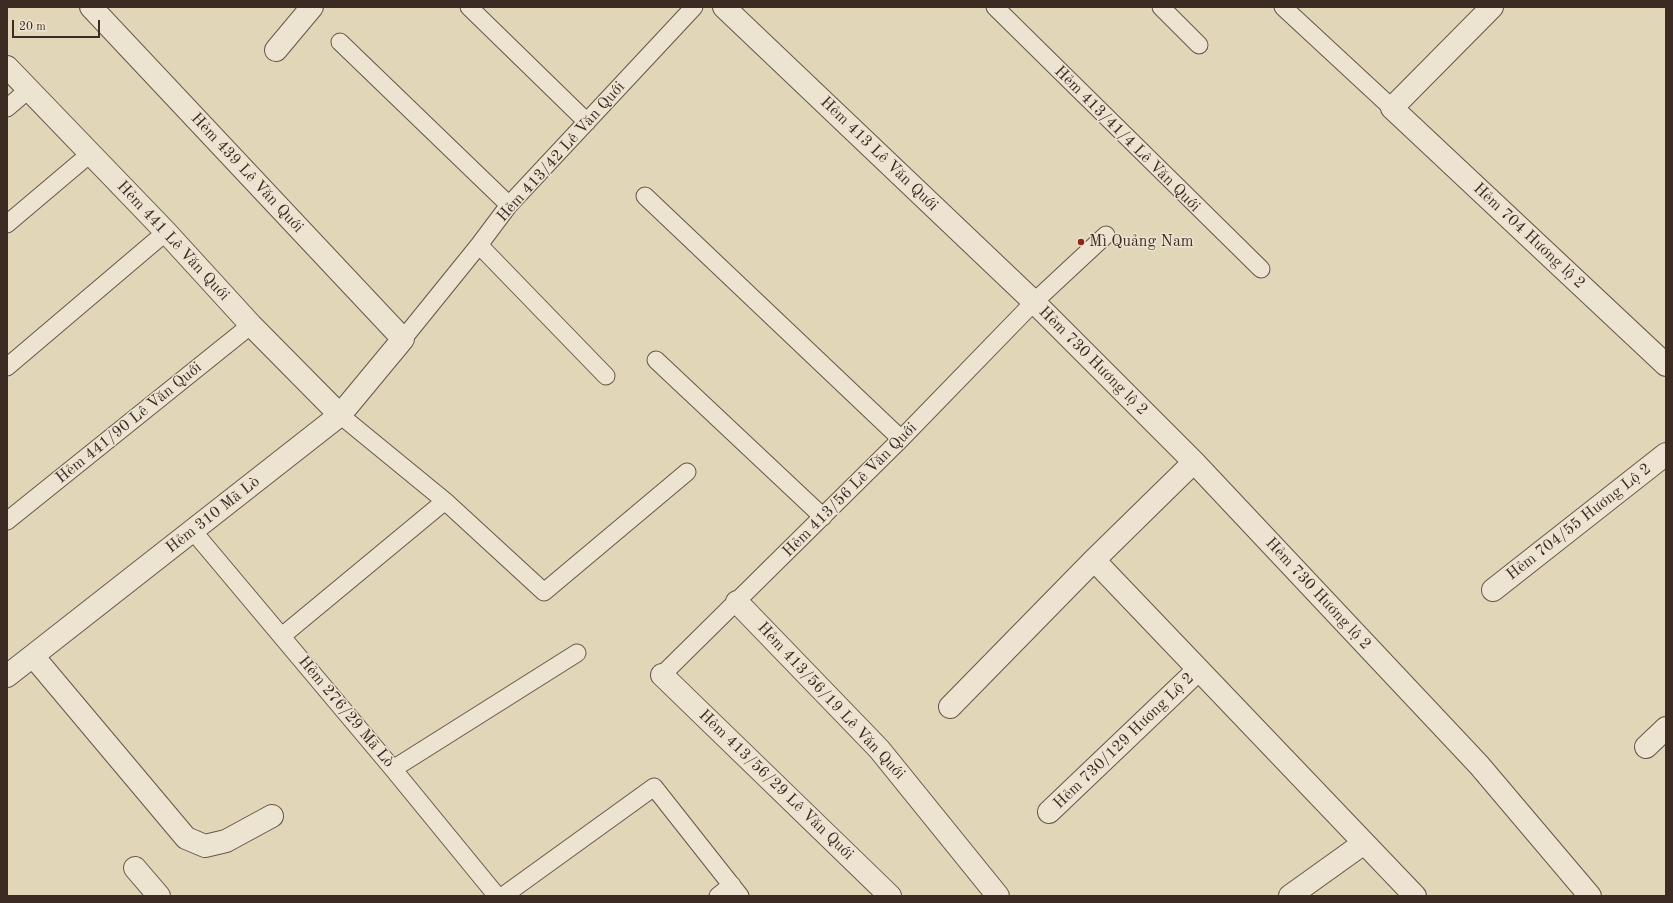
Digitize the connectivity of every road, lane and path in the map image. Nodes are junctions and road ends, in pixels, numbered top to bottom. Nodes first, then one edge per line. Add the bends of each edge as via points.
1 (91, 7) edge
2 (312, 7) edge
3 (469, 7) edge
4 (694, 7) edge
5 (724, 7) edge
6 (995, 7) edge
7 (1162, 7) edge
8 (1283, 7) edge
9 (1492, 7) edge
10 (340, 42) dead end
11 (1199, 45) dead end
12 (276, 50) dead end
13 (7, 67) edge
14 (28, 90) junction
15 (7, 108) edge
16 (1392, 108) junction
17 (587, 122) junction
18 (91, 153) junction
19 (645, 196) dead end
20 (509, 205) junction
21 (7, 224) edge
22 (166, 232) junction
23 (1106, 235) dead end
24 (479, 245) junction
25 (1260, 270) dead end
26 (1034, 302) junction
27 (251, 325) junction
28 (403, 339) junction
29 (656, 360) dead end
30 (1666, 365) edge
31 (7, 367) edge
32 (606, 376) dead end
33 (340, 415) junction
34 (901, 439) junction
35 (1666, 454) edge
36 (1194, 462) junction
37 (686, 472) dead end
38 (445, 501) junction
39 (823, 516) junction
40 (7, 521) edge
41 (193, 531) junction
42 (1094, 560) junction
43 (1493, 590) dead end
44 (737, 602) junction
45 (282, 636) junction
46 (577, 653) dead end
47 (33, 656) junction
48 (1198, 670) junction
49 (662, 675) joint
50 (7, 676) edge
51 (950, 707) dead end
52 (1666, 728) edge
53 (1646, 747) dead end
54 (393, 769) junction
55 (1050, 812) dead end
56 (272, 816) dead end
57 (1364, 844) junction
58 (136, 868) dead end
59 (736, 891) edge
60 (159, 896) edge
61 (497, 896) edge
62 (503, 896) edge
63 (718, 896) edge
64 (890, 896) edge
65 (998, 896) edge
66 (1290, 896) edge
67 (1415, 896) edge
68 (1590, 896) edge

1 - 28 street, Hẻm 439 Lê Văn Quới
2 - 12 street
3 - 17 lane
4 - 17 lane, Hẻm 413/42 Lê Văn Quới
5 - 26 street, Hẻm 413 Lê Văn Quới
6 - 25 lane, Hẻm 413/41/4 Lê Văn Quới
7 - 11 lane
8 - 16 lane
9 - 16 street
10 - 20 lane
13 - 14 street, Hẻm 441 Lê Văn Quới
14 - 15 lane
14 - 18 street, Hẻm 441 Lê Văn Quới
16 - 30 street, Hẻm 704 Hương lộ 2
17 - 20 lane, Hẻm 413/42 Lê Văn Quới
18 - 21 lane
18 - 22 street, Hẻm 441 Lê Văn Quới
19 - 34 lane
20 - 24 lane, Hẻm 413/42 Lê Văn Quới
22 - 27 street, Hẻm 441 Lê Văn Quới
22 - 31 lane
23 - 26 lane, Hẻm 413/56 Lê Văn Quới
24 - 28 lane, Hẻm 413/42 Lê Văn Quới
24 - 32 lane
26 - 34 lane, Hẻm 413/56 Lê Văn Quới
26 - 36 street, Hẻm 730 Hương lộ 2
27 - 33 street, Hẻm 441 Lê Văn Quới
27 - 40 lane, Hẻm 441/90 Lê Văn Quới
28 - 33 street, Hẻm 310 Mã Lò
29 - 39 lane
33 - 38 lane
33 - 41 street, Hẻm 310 Mã Lò
34 - 39 lane, Hẻm 413/56 Lê Văn Quới
35 - 43 street, Hẻm 704/55 Hương Lộ 2
36 - 42 street
36 - 68 street, Hẻm 730 Hương lộ 2 via 1480,765
37 - 38 lane via 544,592
38 - 45 lane
39 - 44 lane, Hẻm 413/56 Lê Văn Quới
41 - 45 lane, Hẻm 276/29 Mã Lò
41 - 47 street, Hẻm 310 Mã Lò
42 - 48 street
42 - 51 street
44 - 49 lane, Hẻm 413/56 Lê Văn Quới
44 - 65 street, Hẻm 413/56/19 Lê Văn Quới via 879,749
45 - 54 lane, Hẻm 276/29 Mã Lò
46 - 54 lane
47 - 50 street, Hẻm 310 Mã Lò
47 - 56 street via 186,838 205,846 226,840
48 - 55 street, Hẻm 730/129 Hương Lộ 2
48 - 57 street
49 - 64 street, Hẻm 413/56/29 Lê Văn Quới
52 - 53 street
54 - 61 lane, Hẻm 276/29 Mã Lò
57 - 66 street
57 - 67 street
58 - 60 street
59 - 62 lane via 654,787
59 - 63 lane

